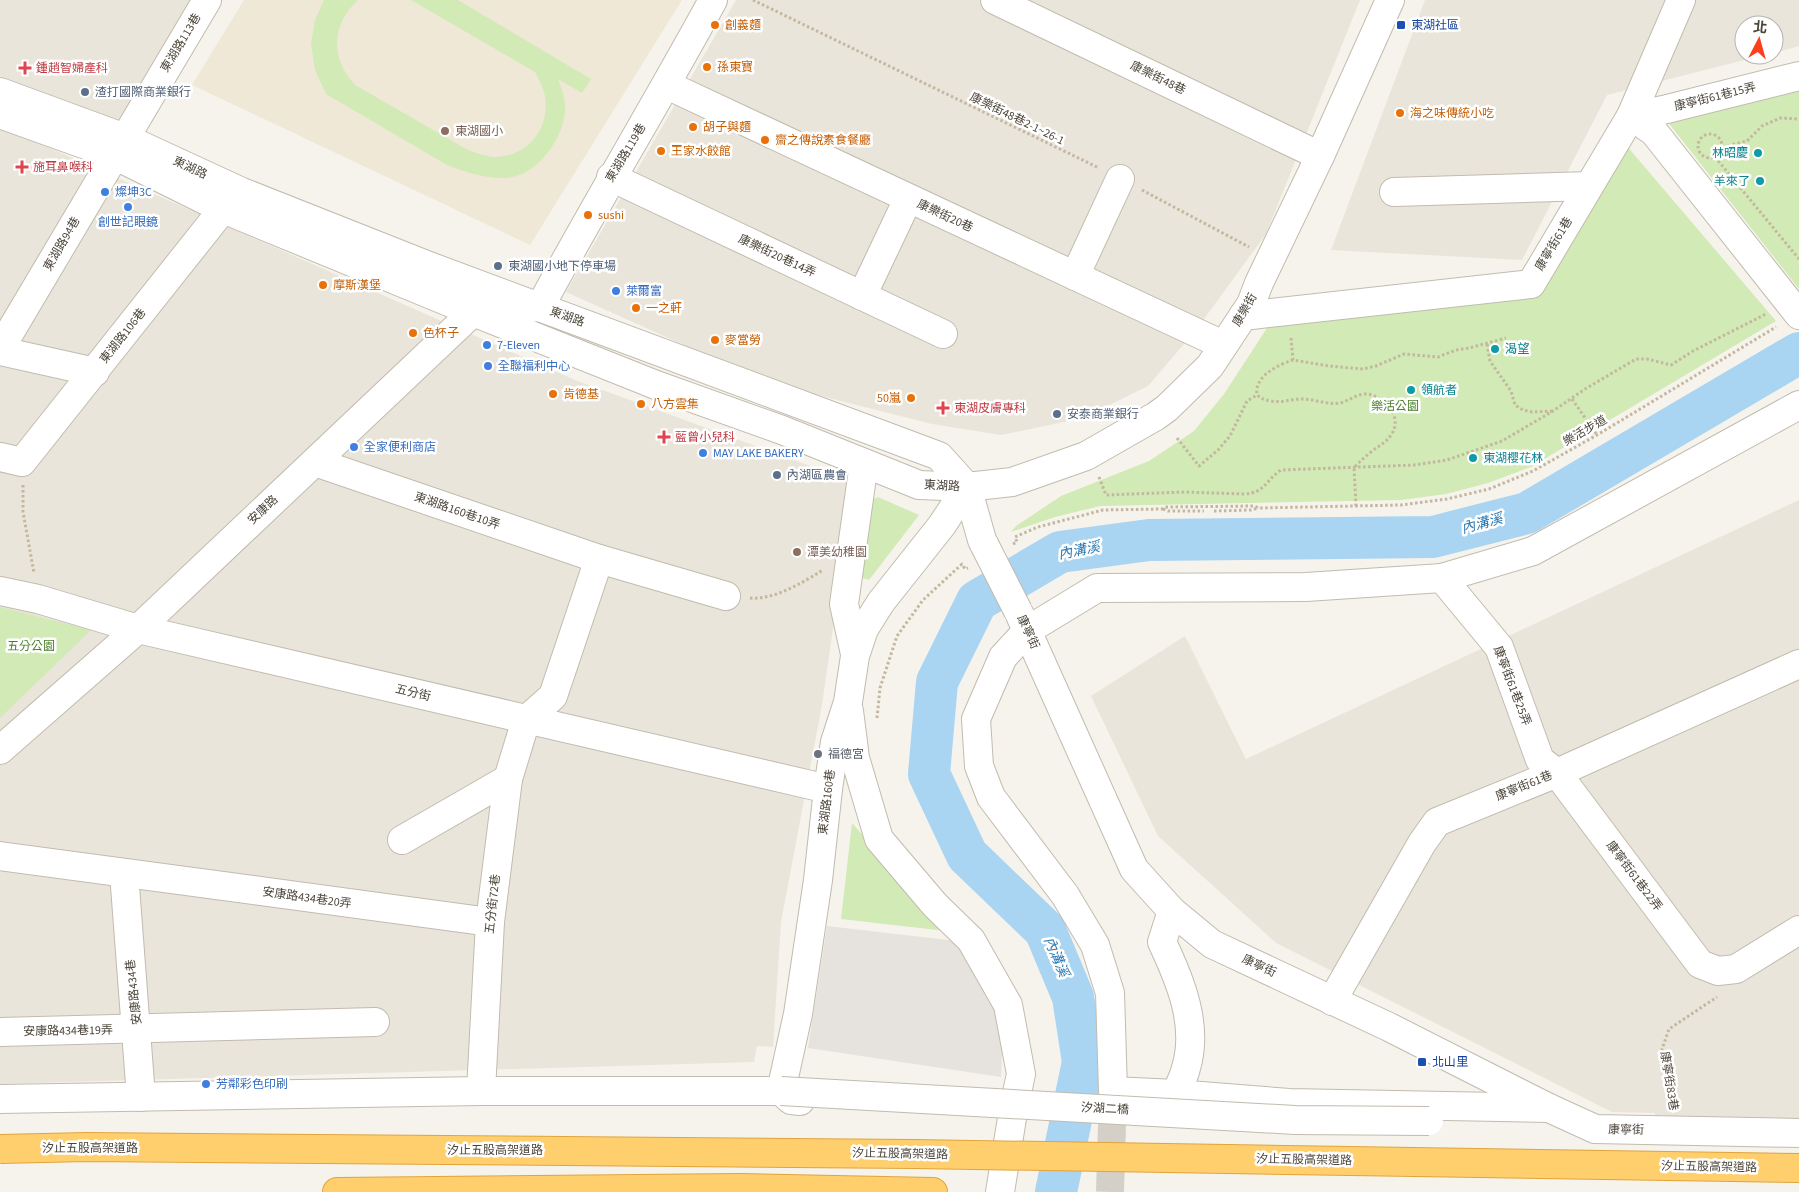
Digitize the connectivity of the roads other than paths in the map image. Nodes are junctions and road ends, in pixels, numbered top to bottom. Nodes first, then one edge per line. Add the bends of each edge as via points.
1 (207, 0) edge
2 (713, 0) edge
3 (995, 0) edge
4 (1390, 0) edge
5 (1681, 0) edge
6 (1799, 76) edge
7 (667, 85) junction
8 (0, 92) edge
9 (0, 114) edge
10 (1630, 116) junction
11 (119, 146) junction
12 (1320, 156) junction
13 (611, 177) junction
14 (1120, 179) road end
15 (1589, 186) junction
16 (1394, 192) dead end
17 (908, 199) junction
18 (223, 209) junction
19 (1075, 276) junction
20 (862, 296) junction
21 (540, 307) junction
22 (472, 312) junction
23 (1791, 313) edge
24 (1243, 316) junction
25 (943, 334) dead end
26 (1223, 345) junction
27 (0, 350) edge
28 (95, 372) junction
29 (1799, 405) edge
30 (11, 460) edge
31 (315, 462) junction
32 (864, 463) junction
33 (967, 487) junction
34 (599, 560) junction
35 (1442, 578) junction
36 (0, 591) edge
37 (726, 596) road end
38 (1023, 620) junction
39 (138, 629) junction
40 (855, 656) junction
41 (1799, 664) edge
42 (848, 702) junction
43 (526, 720) junction
44 (0, 750) edge
45 (1557, 773) junction
46 (508, 779) junction
47 (828, 789) junction
48 (402, 840) dead end
49 (0, 856) edge
50 (124, 873) junction
51 (1172, 911) junction
52 (490, 922) junction
53 (1799, 930) edge
54 (1332, 1001) junction
55 (375, 1022) dead end
56 (136, 1030) junction
57 (0, 1032) edge
58 (481, 1091) junction
59 (781, 1091) junction
60 (1176, 1094) junction
61 (140, 1097) junction
62 (0, 1099) edge
63 (1549, 1108) junction
64 (1013, 1112) junction
65 (1595, 1129) junction
66 (1799, 1133) edge
67 (0, 1149) edge
68 (1799, 1168) edge
69 (337, 1192) edge
70 (933, 1192) edge
71 (1000, 1192) edge

1 - 11 street, 東湖路113巷
2 - 7 street, 東湖路119巷
3 - 12 street, 康樂街48巷
4 - 12 street, 康樂街
5 - 10 street, 康寧街61巷
6 - 10 street, 康寧街61巷15弄
7 - 13 street, 東湖路119巷
7 - 17 street, 康樂街20巷
8 - 11 street, 東湖路
9 - 11 street, 東湖路
10 - 15 street, 康寧街61巷
10 - 23 street via 1654,132
11 - 18 street, 東湖路
11 - 21 street, 東湖路
11 - 27 street, 東湖路94巷
12 - 24 street, 康樂街
13 - 20 street, 康樂街20巷14弄
13 - 21 street, 東湖路119巷
14 - 19 street
15 - 16 street
15 - 24 street, 康寧街61巷 via 1531,284
17 - 19 street, 康樂街20巷
17 - 20 street
18 - 22 street, 東湖路
18 - 28 street, 東湖路106巷
19 - 26 street, 康樂街20巷
20 - 25 street, 康樂街20巷14弄
21 - 22 street
21 - 33 street, 東湖路 via 939,456
22 - 31 street, 安康路
22 - 32 street, 東湖路
24 - 26 street, 康樂街
26 - 33 street, 康樂街 via 1210,366 1166,408 1086,456 1012,482
27 - 28 street
28 - 30 street, 東湖路106巷
29 - 35 street via 1533,551
31 - 34 street, 東湖路160巷10弄
31 - 39 street, 安康路
32 - 33 street, 東湖路 via 919,485
32 - 40 street via 844,604
33 - 38 street, 康寧街, bridge via 982,540
33 - 40 street, 東湖路160巷 via 942,525 881,602 864,629
34 - 37 street, 東湖路160巷10弄
34 - 43 street via 552,696
35 - 38 street via 1306,587 1097,588
35 - 45 street, 康寧街61巷25弄 via 1499,647 1540,760
36 - 39 street, 五分街
38 - 51 street, 康寧街 via 1134,869
38 - 60 street via 976,719 979,766 991,797 1065,895 1095,945 1110,993 1113,1091
39 - 43 street, 五分街
39 - 44 street, 安康路
40 - 42 street, 東湖路160巷
41 - 45 street, 康寧街61巷
42 - 47 street, 東湖路160巷 via 835,742
42 - 64 street via 855,758 879,839 935,905 971,940 1008,1005 1021,1074
43 - 46 street, 五分街72巷
43 - 47 street, 五分街
45 - 53 street, 康寧街61巷22弄 via 1700,964 1718,971 1736,969
45 - 54 street, 康寧街61巷 via 1438,822 1422,843
46 - 48 street
46 - 52 street, 五分街72巷
47 - 59 street, 東湖路160巷 via 798,1014
49 - 50 street
50 - 52 street, 安康路434巷20弄
50 - 56 street, 安康路434巷
51 - 54 street, 康寧街 via 1212,944
51 - 60 street via 1162,942 1179,979 1191,1040 1186,1068
52 - 58 street, 五分街72巷
54 - 63 street, 康寧街
55 - 56 street, 安康路434巷
56 - 57 street, 安康路434巷19弄
56 - 61 street
58 - 59 street, 汐湖二橋
58 - 61 street, 汐湖二橋
59 - 64 street via 791,1100
59 - 65 street, 汐湖二橋, bridge via 1295,1120 1429,1121
60 - 63 street via 1289,1103
61 - 62 street, 汐湖二橋
63 - 65 street, 康寧街
64 - 71 street
65 - 66 street, 康寧街
67 - 68 highway, 汐止五股高架道路, bridge via 914,1154
69 - 70 highway via 740,1188

